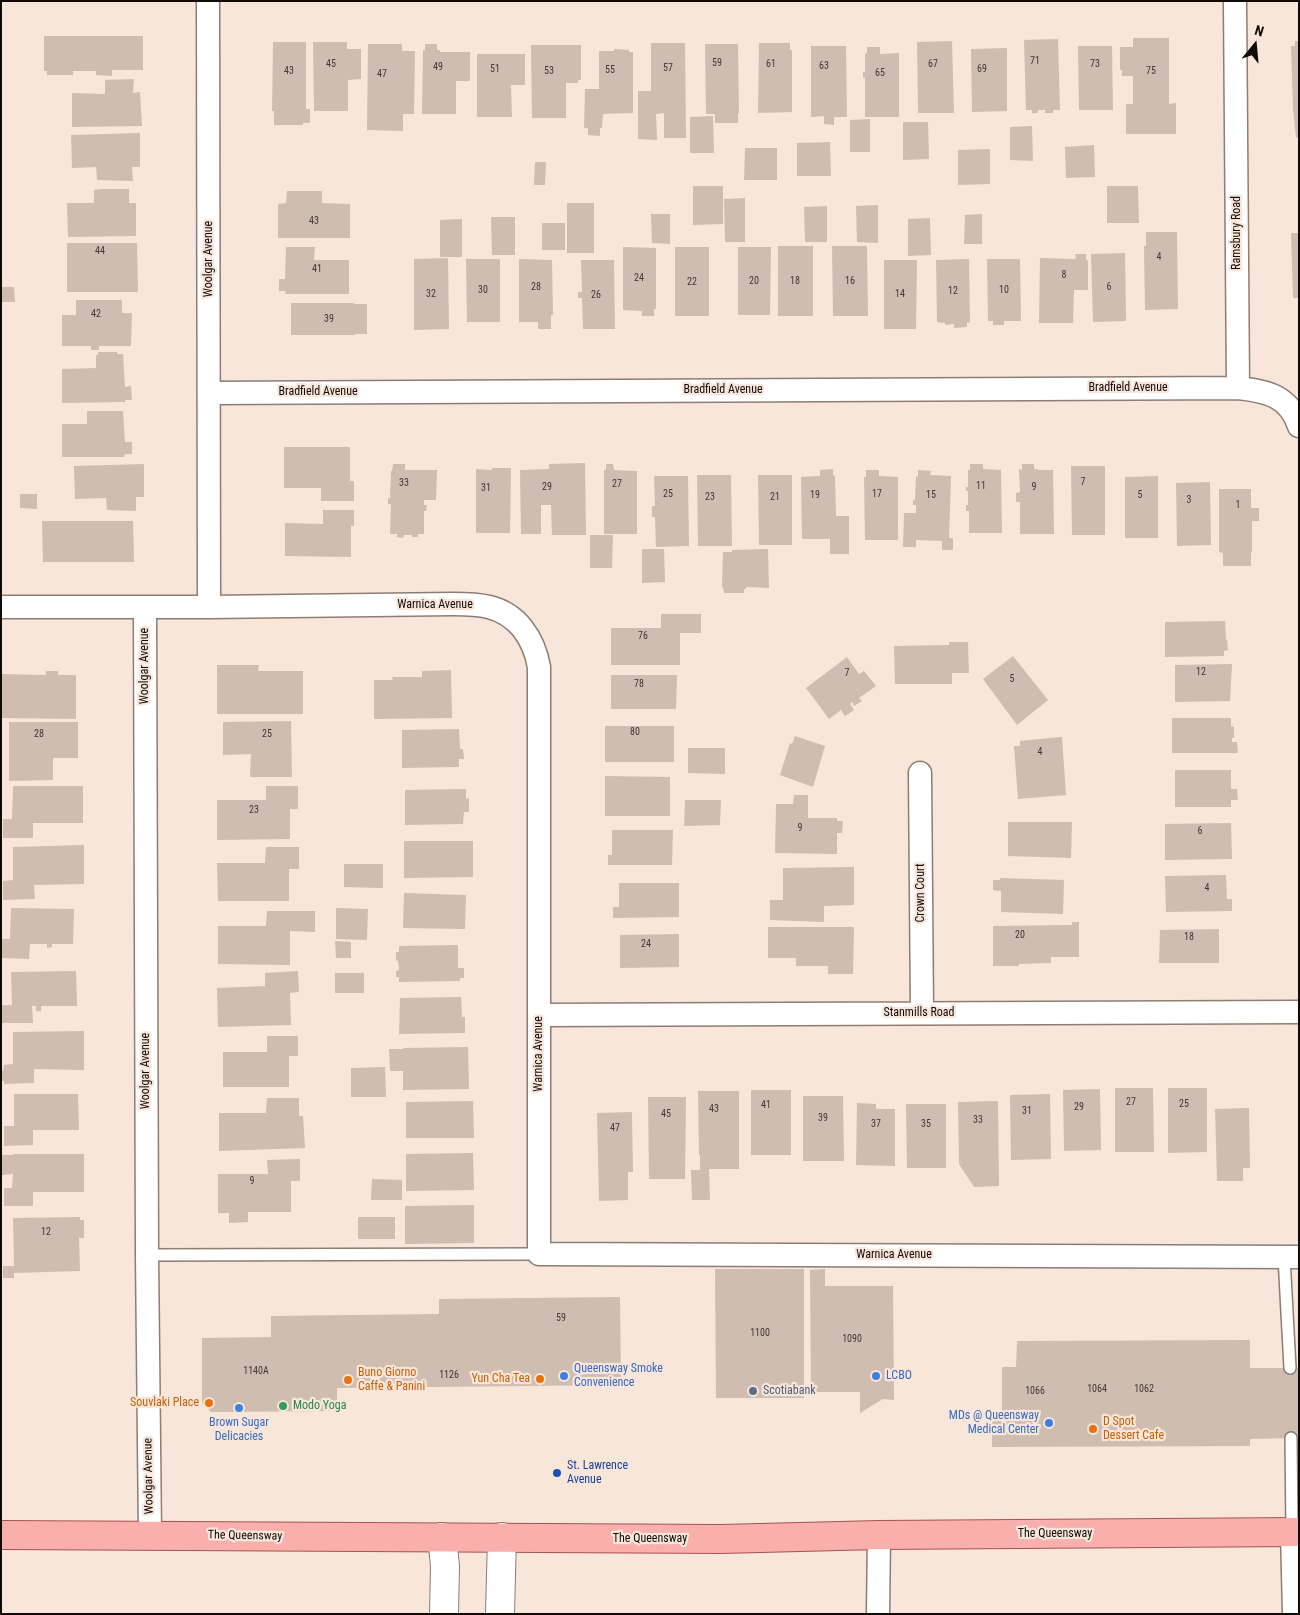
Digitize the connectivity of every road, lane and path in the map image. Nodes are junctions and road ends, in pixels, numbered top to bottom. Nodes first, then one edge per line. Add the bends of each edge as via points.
1 (208, 1) edge
2 (1235, 1) edge
3 (1238, 388) junction
4 (209, 393) junction
5 (1297, 418) edge
6 (1, 607) edge
7 (145, 607) junction
8 (209, 607) junction
9 (920, 773) dead end
10 (1299, 1012) edge
11 (922, 1013) junction
12 (539, 1015) junction
13 (539, 1254) junction
14 (147, 1255) junction
15 (1294, 1257) edge
16 (1287, 1300) junction
17 (1299, 1301) edge
18 (1290, 1368) dead end
19 (1291, 1438) dead end
20 (1295, 1532) edge
21 (1, 1535) edge
22 (150, 1535) junction
23 (879, 1535) junction
24 (442, 1537) junction
25 (502, 1537) junction
26 (444, 1614) edge
27 (500, 1614) edge
28 (878, 1614) edge
29 (1294, 1614) edge

1 - 4 street, Woolgar Avenue
2 - 3 street, Ramsbury Road
3 - 4 street, Bradfield Avenue
3 - 5 street via 1265,392 1283,402
4 - 8 street, Woolgar Avenue
6 - 7 street, Warnica Avenue
7 - 8 street, Warnica Avenue
7 - 14 street, Woolgar Avenue
8 - 12 street, Warnica Avenue via 478,605 506,614 520,625 537,655 539,674
9 - 11 street, Crown Court
10 - 11 street, Stanmills Road
11 - 12 street, Stanmills Road
12 - 13 street, Warnica Avenue
13 - 14 lane
13 - 15 street, Warnica Avenue
14 - 22 street, Woolgar Avenue
15 - 16 lane
16 - 17 lane
16 - 18 lane
19 - 20 lane
20 - 23 main road, The Queensway
20 - 29 street
21 - 22 main road, The Queensway
22 - 24 main road, The Queensway
23 - 25 main road, The Queensway via 721,1539
23 - 28 street
24 - 25 main road, The Queensway
24 - 26 street
25 - 27 street

